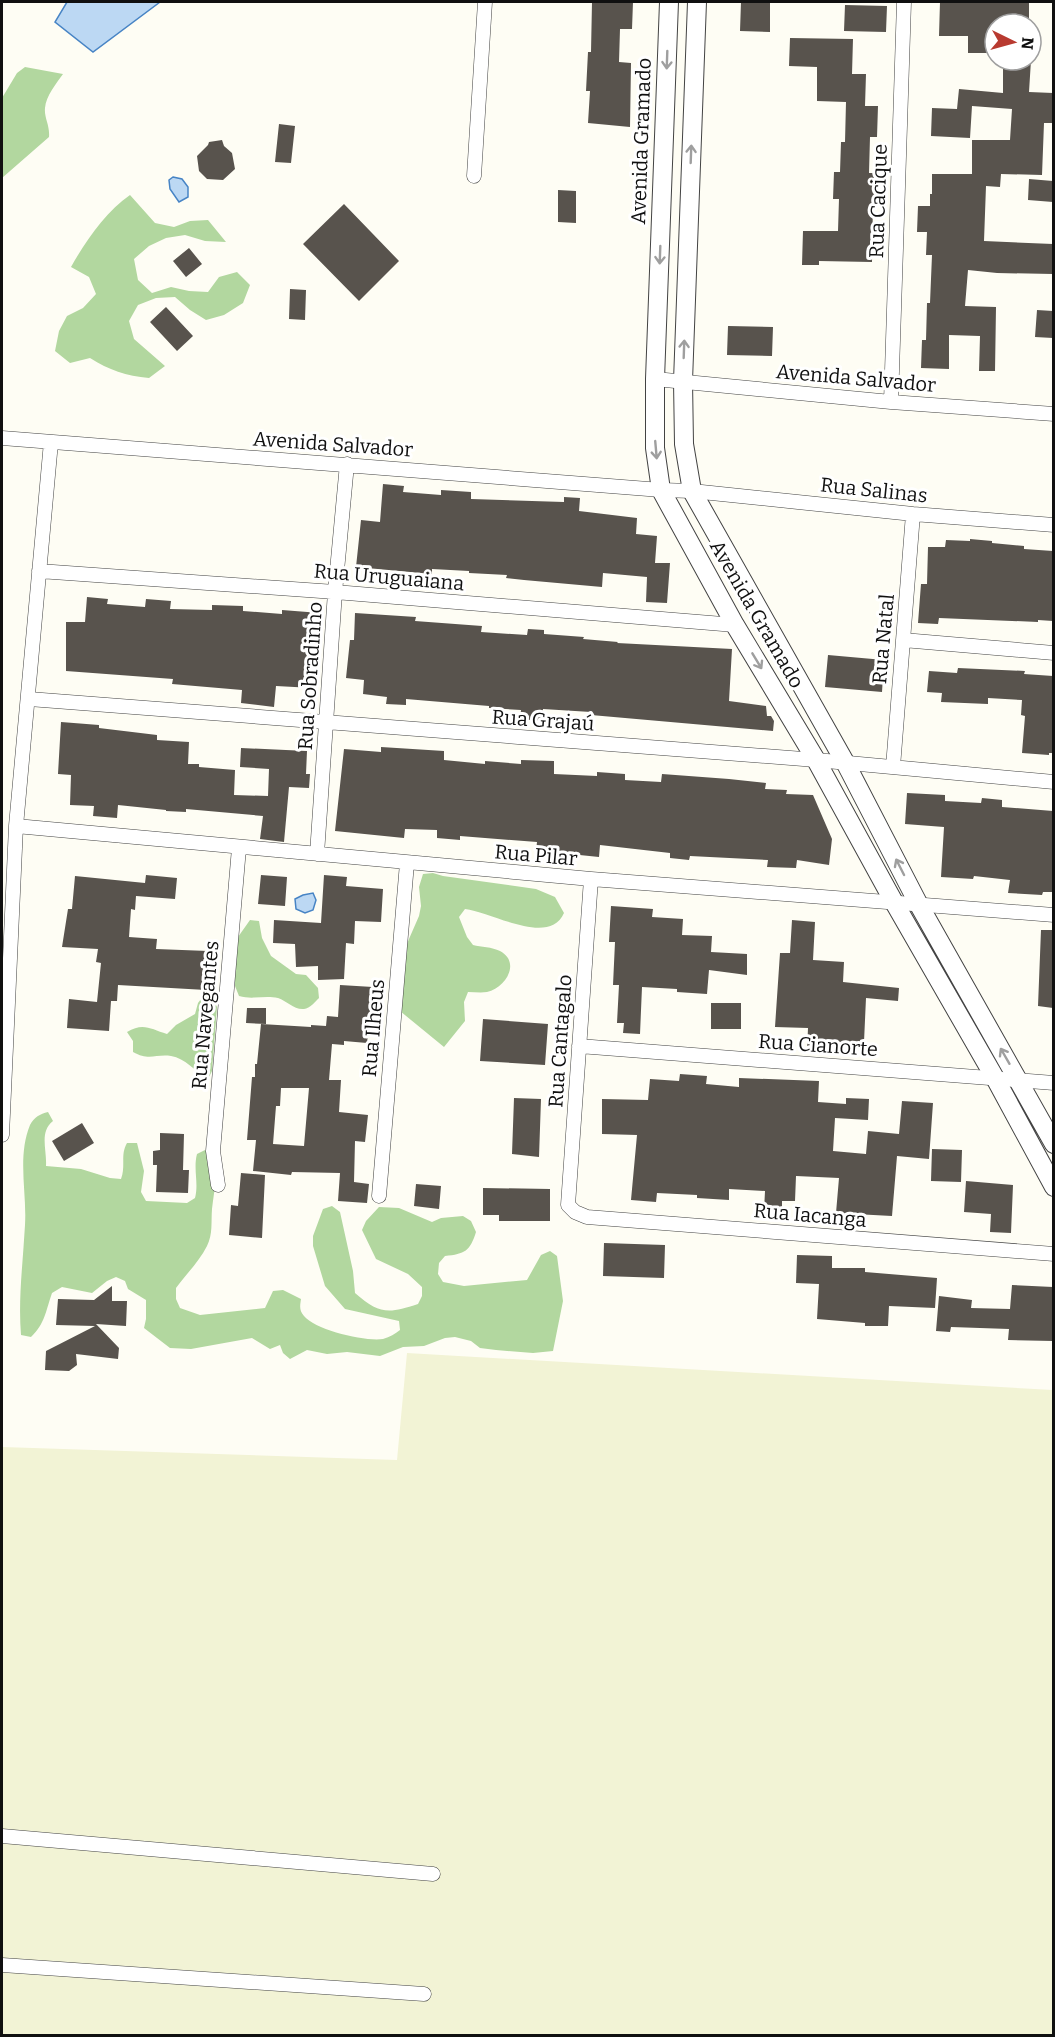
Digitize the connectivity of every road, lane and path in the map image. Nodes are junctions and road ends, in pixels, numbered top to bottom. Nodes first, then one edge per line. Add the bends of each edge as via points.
1 (485, 2) edge
2 (669, 2) edge
3 (697, 2) edge
4 (904, 2) edge
5 (474, 176) dead end
6 (655, 379) junction
7 (683, 381) junction
8 (891, 402) junction
9 (1053, 414) edge
10 (2, 438) edge
11 (51, 442) junction
12 (347, 464) junction
13 (661, 490) junction
14 (692, 491) junction
15 (913, 514) junction
16 (1053, 525) edge
17 (39, 571) junction
18 (335, 592) junction
19 (735, 626) junction
20 (903, 640) junction
21 (1053, 654) edge
22 (29, 699) junction
23 (326, 723) junction
24 (816, 760) junction
25 (846, 764) junction
26 (893, 767) junction
27 (1053, 782) edge
28 (16, 826) junction
29 (239, 848) junction
30 (317, 854) junction
31 (406, 863) junction
32 (591, 879) junction
33 (7, 893) edge
34 (895, 904) junction
35 (919, 905) junction
36 (1053, 915) edge
37 (579, 1046) junction
38 (995, 1078) junction
39 (1018, 1080) junction
40 (1053, 1083) edge
41 (2, 1135) edge
42 (1053, 1144) edge
43 (218, 1185) dead end
44 (1053, 1187) edge
45 (379, 1196) dead end
46 (568, 1205) joint
47 (1053, 1254) edge
48 (2, 1836) edge
49 (433, 1874) dead end
50 (2, 1965) edge
51 (424, 1994) dead end

1 - 5 street
2 -> 6 street, Avenida Gramado
7 -> 3 street, Avenida Gramado
4 - 8 street, Rua Cacique
6 - 7 street, Avenida Salvador
6 -> 13 street, Avenida Gramado via 655,448
7 - 8 street, Avenida Salvador
7 - 14 street, Avenida Gramado via 684,444
8 - 9 street, Avenida Salvador
10 - 11 street, Avenida Salvador
11 - 12 street, Avenida Salvador
11 - 17 street
12 - 13 street, Avenida Salvador
12 - 18 street, Rua Sobradinho
13 - 14 street, Avenida Salvador
13 - 19 street, Avenida Gramado
14 - 15 street, Rua Salinas
14 - 25 street, Avenida Gramado
15 - 16 street, Rua Salinas
15 - 20 street, Rua Natal
17 - 18 street, Rua Uruguaiana
17 - 22 street
18 - 19 street, Rua Uruguaiana
18 - 23 street, Rua Sobradinho
19 -> 24 street, Avenida Gramado
20 - 21 street
20 - 26 street, Rua Natal
22 - 23 street, Rua Grajaú
22 - 28 street
23 - 24 street, Rua Grajaú
23 - 30 street, Rua Sobradinho
24 - 25 street, Rua Grajaú
24 - 34 street, Avenida Gramado
25 - 26 street, Rua Grajaú
35 -> 25 street, Avenida Gramado
26 - 27 street, Rua Grajaú
28 - 29 street, Rua Pilar
28 - 33 street
29 - 30 street, Rua Pilar
29 - 43 street, Rua Navegantes via 213,1150
30 - 31 street, Rua Pilar
31 - 32 street, Rua Pilar
31 - 45 street, Rua Ilheus
32 - 34 street, Rua Pilar
32 - 37 street, Rua Cantagalo
33 - 41 street
34 - 35 street, Rua Pilar
34 - 38 street, Avenida Gramado
35 - 36 street, Rua Pilar
39 -> 35 street, Avenida Gramado
37 - 38 street, Rua Cianorte
37 - 46 street, Rua Cantagalo
38 - 39 street, Rua Cianorte
38 - 44 street, Avenida Gramado
39 - 40 street, Rua Cianorte
39 - 42 street, Avenida Gramado
46 - 47 street, Rua Iacanga via 587,1217
48 - 49 street
50 - 51 street

